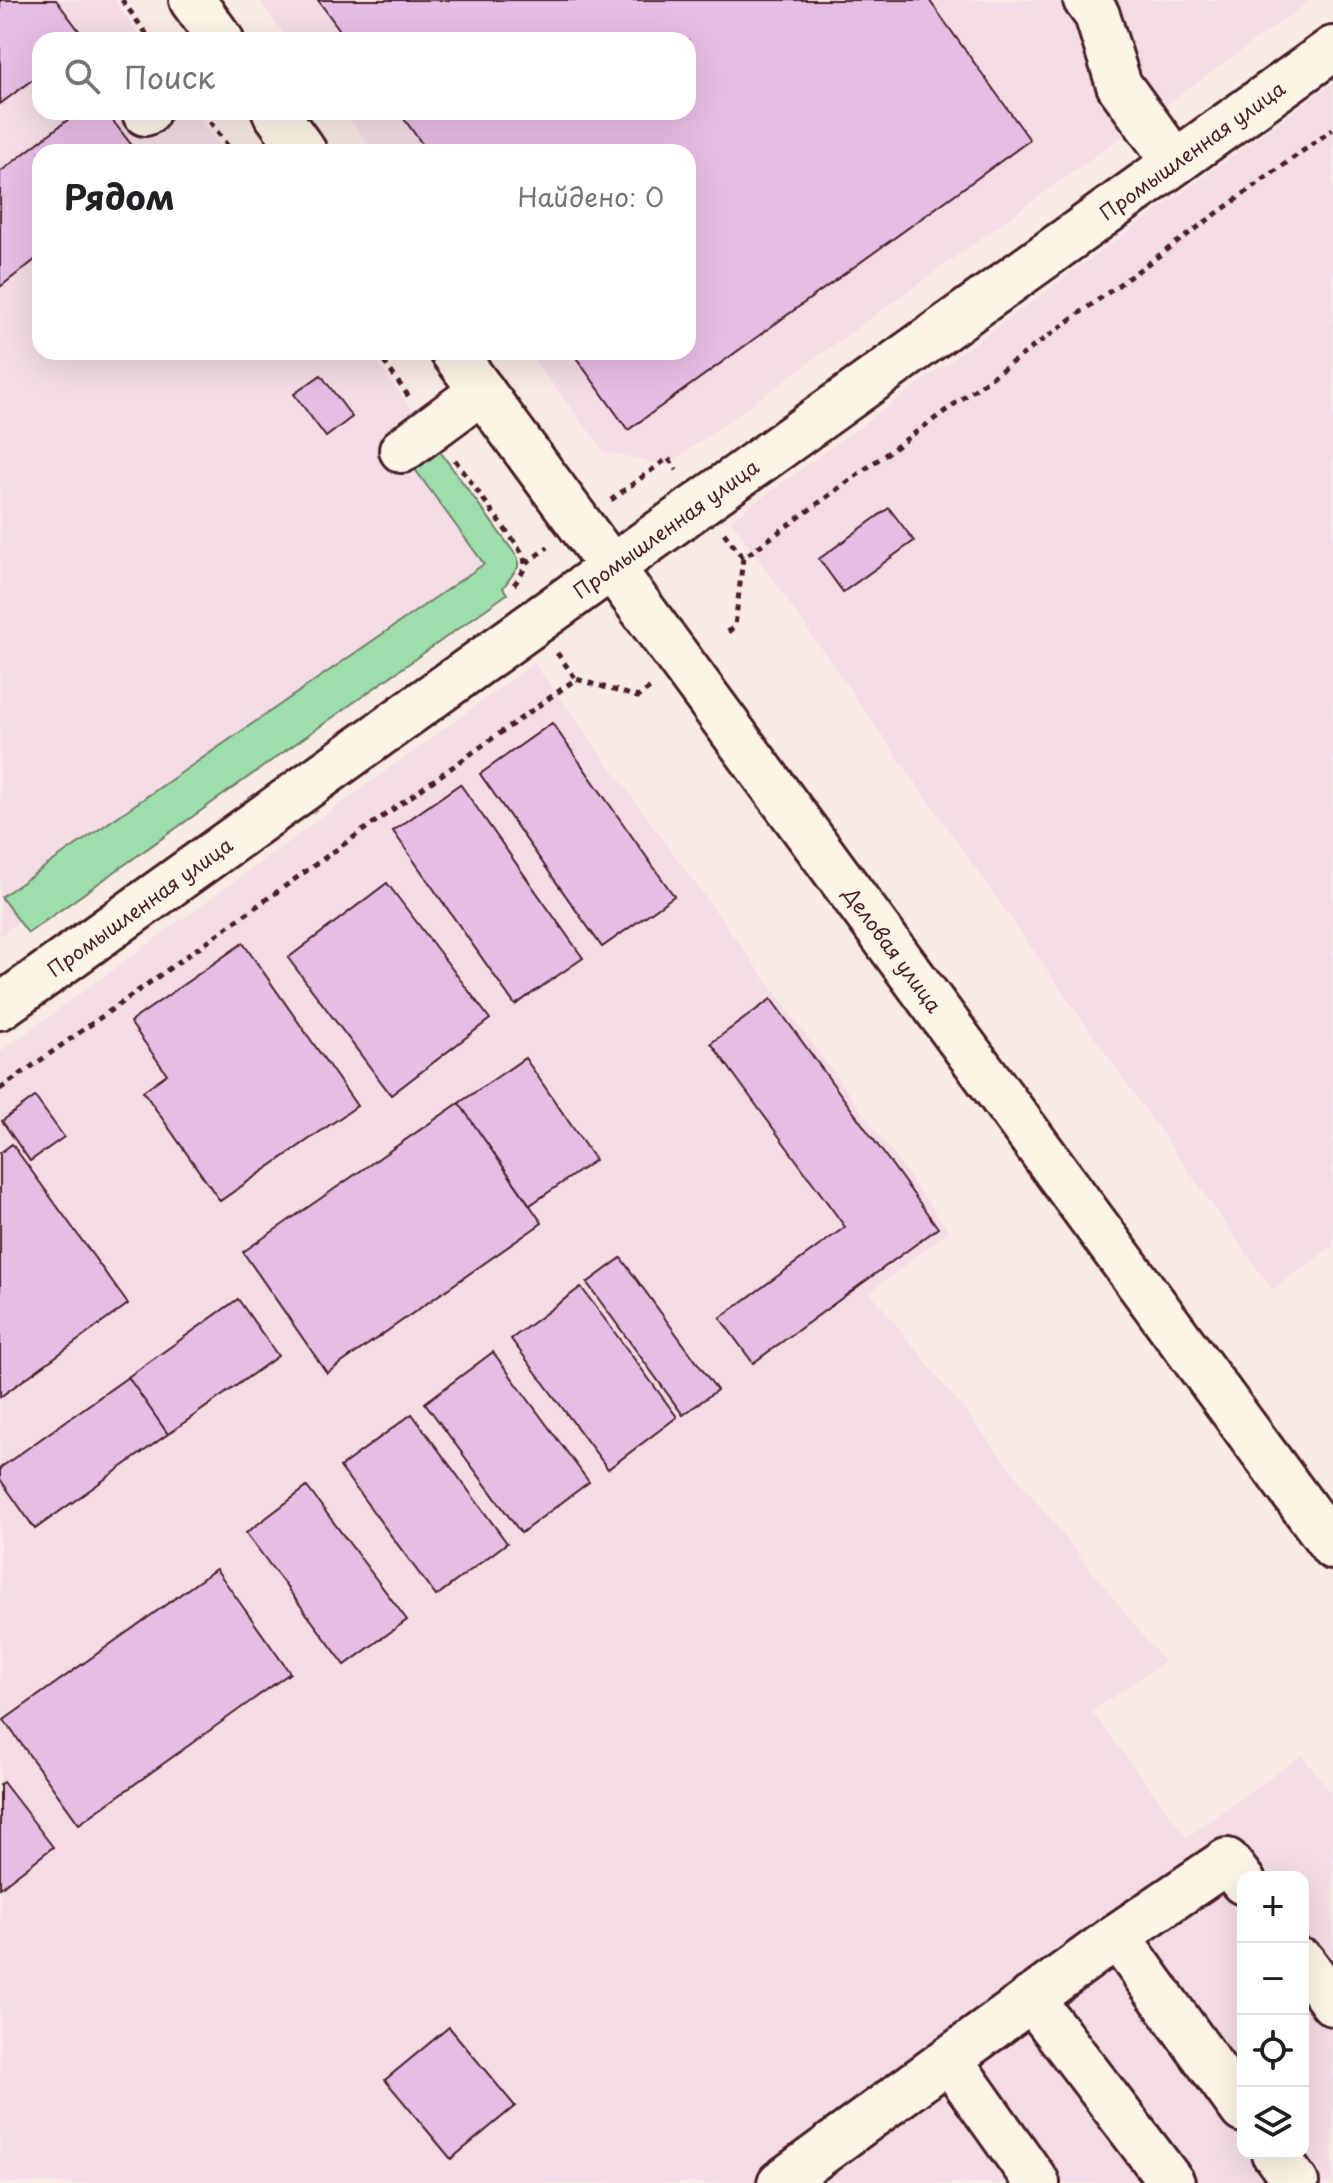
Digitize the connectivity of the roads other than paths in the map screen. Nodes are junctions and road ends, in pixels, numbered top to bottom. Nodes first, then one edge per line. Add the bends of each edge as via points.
1 (192, 0) edge
2 (1086, 0) edge
3 (215, 32) edge
4 (1333, 49) edge
5 (281, 120) edge
6 (298, 144) edge
7 (1175, 162) junction
8 (459, 360) edge
9 (482, 391) junction
10 (417, 439) road end
11 (612, 568) junction
12 (2, 1001) edge
13 (1333, 1547) edge
14 (1237, 1874) edge
15 (1117, 1936) junction
16 (1309, 1970) edge
17 (1031, 1998) junction
18 (1333, 2003) edge
19 (949, 2059) junction
20 (1237, 2102) edge
21 (1278, 2159) edge
22 (780, 2183) edge
23 (1037, 2183) edge
24 (1172, 2183) edge
25 (1296, 2183) edge

1 - 3 street
2 - 7 street via 1097,15 1119,85
4 - 7 street, Промышленная улица
5 - 6 street
7 - 11 street, Промышленная улица
8 - 9 street, Деловая улица
9 - 10 street
9 - 11 street, Деловая улица
11 - 12 street, Промышленная улица
11 - 13 street, Деловая улица
14 - 15 street via 1227,1861
15 - 17 street
15 - 20 street
16 - 18 street
17 - 19 street
17 - 24 street
19 - 22 street
19 - 23 street
21 - 25 street

